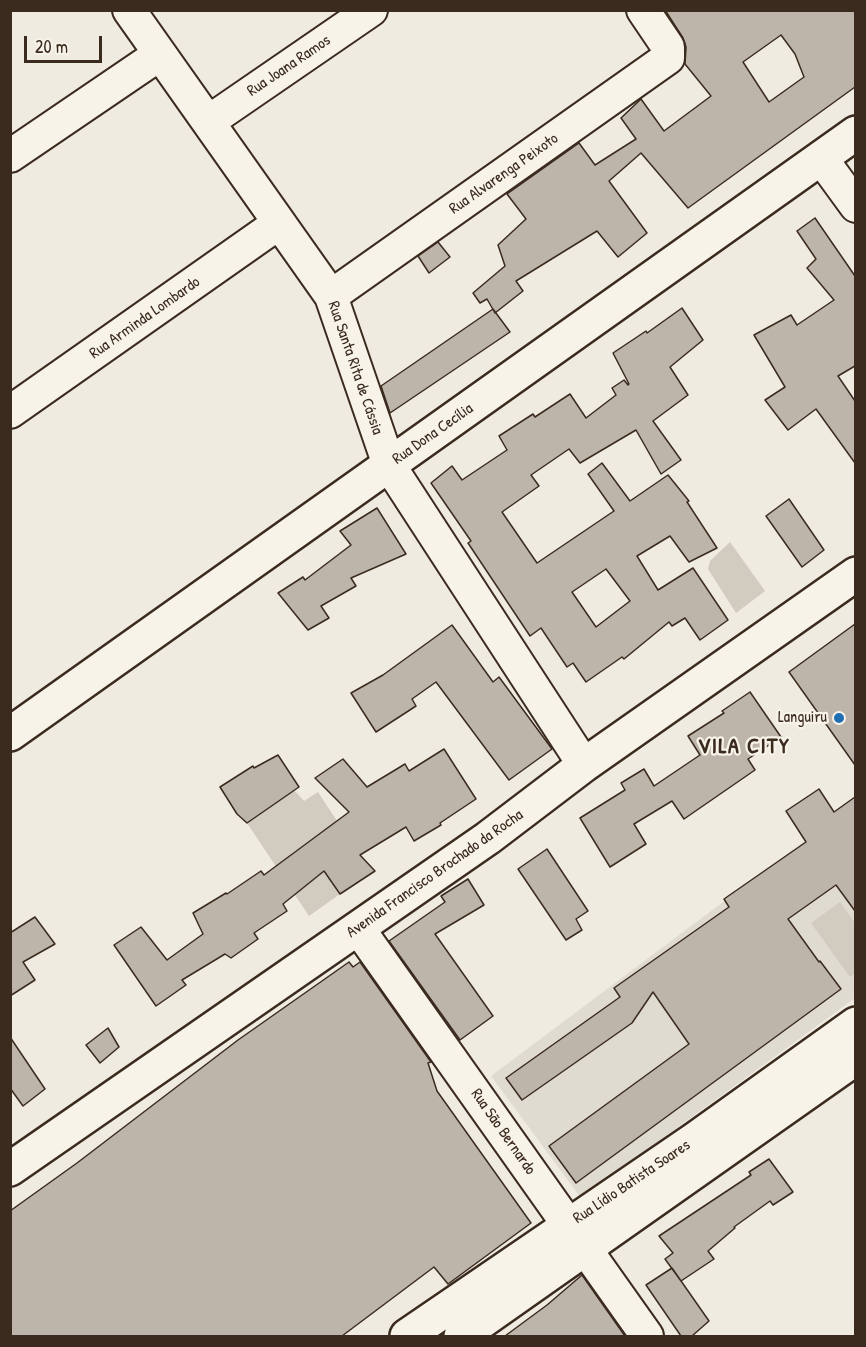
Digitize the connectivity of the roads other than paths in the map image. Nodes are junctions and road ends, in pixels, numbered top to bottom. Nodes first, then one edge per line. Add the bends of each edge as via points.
1 (129, 10) edge
2 (370, 10) edge
3 (643, 10) edge
4 (160, 54) junction
5 (208, 122) junction
6 (855, 134) edge
7 (10, 156) edge
8 (821, 158) junction
9 (855, 206) edge
10 (279, 224) junction
11 (331, 296) junction
12 (10, 412) edge
13 (389, 465) junction
14 (855, 574) edge
15 (10, 734) edge
16 (584, 765) junction
17 (358, 928) junction
18 (855, 1024) edge
19 (855, 1058) edge
20 (10, 1169) edge
21 (577, 1238) junction
22 (440, 1327) edge
23 (407, 1336) edge
24 (461, 1336) edge
25 (647, 1336) edge

1 - 4 street, Rua Santa Rita de Cássia
2 - 5 street, Rua Joana Ramos
3 - 11 street, Rua Alvarenga Peixoto via 668,48 668,58
4 - 5 street, Rua Santa Rita de Cássia
4 - 7 street
5 - 10 street, Rua Santa Rita de Cássia
6 - 8 street, Rua Dona Cecília
8 - 9 street
8 - 13 street, Rua Dona Cecília
10 - 11 street, Rua Santa Rita de Cássia
10 - 12 street, Rua Arminda Lombardo
11 - 13 street, Rua Santa Rita de Cássia
13 - 15 street, Rua Dona Cecília
13 - 16 street, Rua Santa Rita de Cássia
14 - 16 street, Avenida Francisco Brochado da Rocha
16 - 17 street, Avenida Francisco Brochado da Rocha via 488,838
17 - 20 street, Avenida Francisco Brochado da Rocha
17 - 21 street, Rua São Bernardo
18 - 21 street, Rua Lídio Batista Soares via 694,1140
19 - 21 street, Rua Lídio Batista Soares
21 - 22 street, Rua Lídio Batista Soares
21 - 24 street, Rua Lídio Batista Soares
21 - 25 street, Rua São Bernardo
22 - 23 street, Rua Lídio Batista Soares

